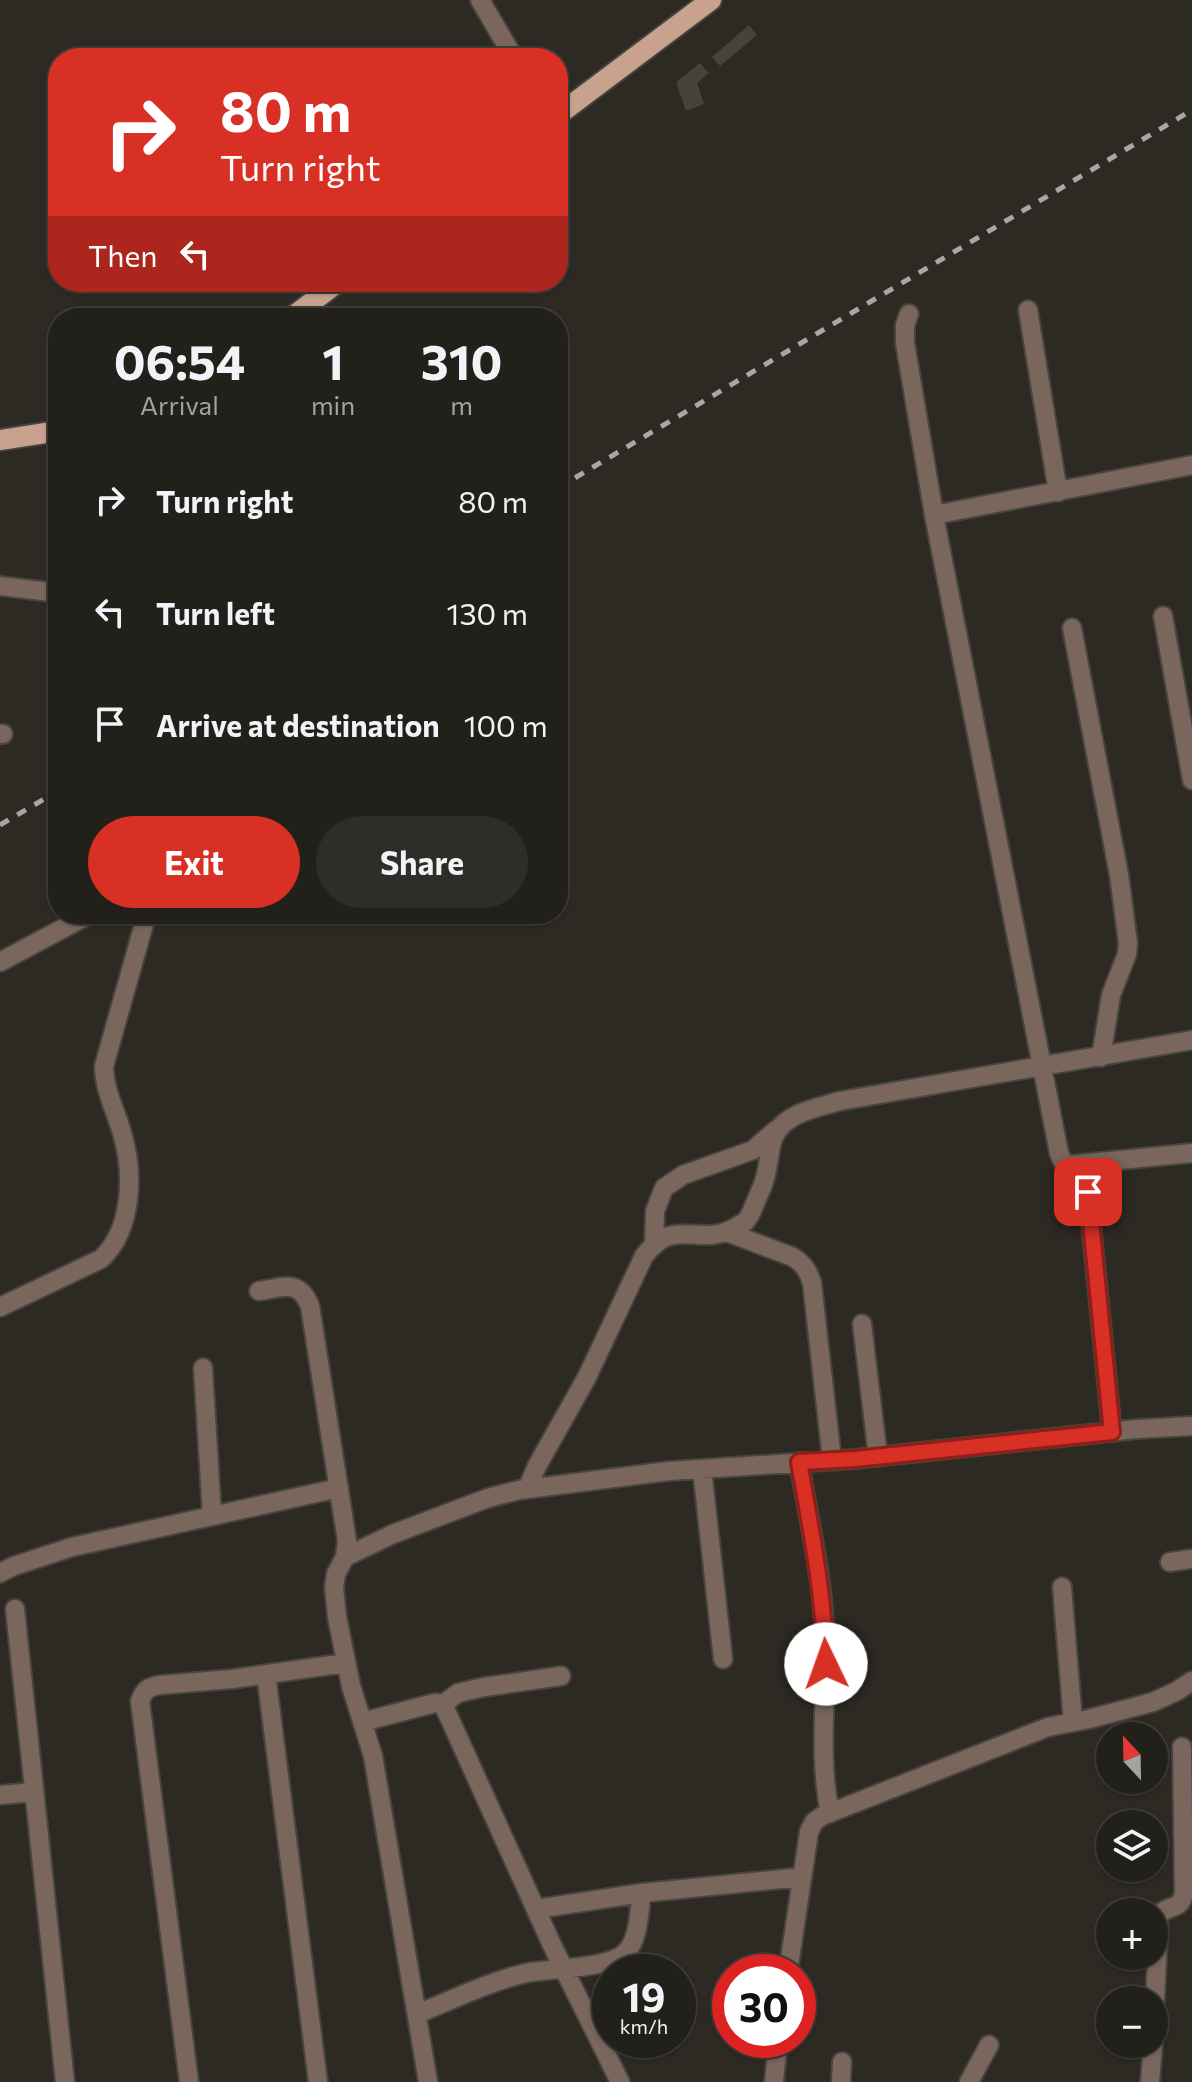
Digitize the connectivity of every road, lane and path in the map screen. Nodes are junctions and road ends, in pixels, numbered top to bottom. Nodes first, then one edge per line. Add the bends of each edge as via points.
1 (480, 0) edge
2 (711, 0) edge
3 (508, 48) edge
4 (568, 107) edge
5 (325, 292) edge
6 (304, 308) edge
7 (1028, 310) dead end
8 (909, 314) dead end
9 (48, 433) edge
10 (0, 440) edge
11 (1192, 465) edge
12 (1058, 492) junction
13 (934, 515) junction
14 (0, 586) edge
15 (48, 592) edge
16 (1163, 616) dead end
17 (1072, 628) dead end
18 (1192, 780) edge
19 (71, 924) edge
20 (144, 924) edge
21 (0, 962) edge
22 (1192, 1040) edge
23 (1101, 1057) junction
24 (1041, 1067) junction
25 (776, 1130) junction
26 (1192, 1153) edge
27 (1085, 1164) junction
28 (727, 1232) junction
29 (654, 1243) junction
30 (259, 1291) dead end
31 (0, 1307) edge
32 (862, 1324) dead end
33 (203, 1368) dead end
34 (1192, 1426) edge
35 (1112, 1432) junction
36 (878, 1457) junction
37 (832, 1460) junction
38 (799, 1462) junction
39 (702, 1469) junction
40 (339, 1488) junction
41 (527, 1489) junction
42 (212, 1515) junction
43 (345, 1557) junction
44 (1192, 1559) edge
45 (1170, 1562) dead end
46 (0, 1573) edge
47 (1062, 1587) dead end
48 (15, 1609) dead end
49 (723, 1659) dead end
50 (346, 1663) junction
51 (266, 1674) junction
52 (561, 1676) dead end
53 (1192, 1681) edge
54 (443, 1704) junction
55 (362, 1722) junction
56 (1073, 1722) junction
57 (1182, 1747) dead end
58 (34, 1792) junction
59 (0, 1795) edge
60 (830, 1813) junction
61 (802, 1877) junction
62 (642, 1893) junction
63 (536, 1909) junction
64 (791, 1954) edge
65 (563, 1968) junction
66 (1156, 1986) edge
67 (417, 2014) junction
68 (989, 2045) dead end
69 (776, 2058) edge
70 (1152, 2058) edge
71 (842, 2062) dead end
72 (65, 2082) edge
73 (189, 2082) edge
74 (318, 2082) edge
75 (428, 2082) edge
76 (620, 2082) edge
77 (774, 2082) edge
78 (841, 2082) edge
79 (969, 2082) edge
80 (1150, 2082) edge

1 - 3 street
2 - 4 main road
5 - 6 main road
7 - 12 street
8 - 13 street via 905,343
9 - 10 main road
11 - 12 street
12 - 13 street
13 - 24 street
14 - 15 street
16 - 18 street
17 - 23 street via 1128,943 1111,995
19 - 21 street
20 - 31 street via 104,1066 128,1160 128,1202 121,1229 101,1259
22 - 23 street
23 - 24 street
24 - 25 street via 840,1101 789,1118
24 - 27 street via 1063,1162
25 - 28 street via 752,1210 745,1222
25 - 29 street via 753,1150 683,1175 664,1188 655,1211
26 - 27 street
27 - 35 street
28 - 29 street via 680,1234
28 - 37 street via 793,1257 809,1273
29 - 41 street
30 - 40 street via 286,1286 306,1295
32 - 36 street
33 - 42 street
34 - 35 street
35 - 36 street
36 - 37 street
37 - 38 street
38 - 39 street
38 - 60 street via 825,1635 823,1754
39 - 41 street
39 - 49 street
40 - 42 street
40 - 43 street
41 - 43 street via 488,1498
42 - 46 street via 72,1547
43 - 50 street via 334,1587
44 - 45 street
47 - 56 street
48 - 58 street
50 - 51 street
50 - 55 street
51 - 73 street via 150,1687 140,1701
51 - 74 street
52 - 54 street via 458,1693
53 - 56 street via 1153,1702
54 - 55 street
54 - 63 street
55 - 67 street via 373,1756
56 - 60 street via 1015,1739
57 - 66 street via 1184,1892 1178,1906 1159,1915
58 - 59 street
58 - 72 street
60 - 61 street via 814,1822 809,1832
61 - 62 street
61 - 64 street
62 - 63 street
62 - 65 street via 629,1949 606,1963
63 - 65 street
65 - 67 street via 497,1982
65 - 76 street
67 - 75 street
68 - 79 street
69 - 77 street
70 - 80 street
71 - 78 street

